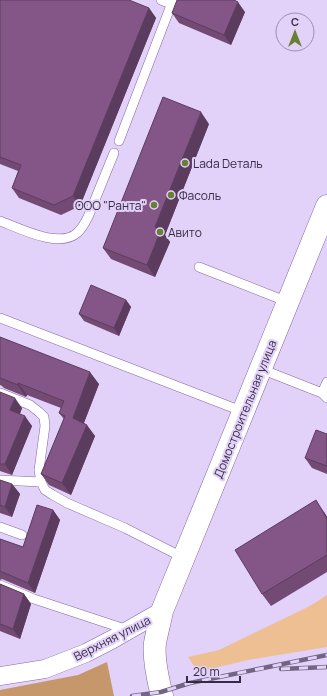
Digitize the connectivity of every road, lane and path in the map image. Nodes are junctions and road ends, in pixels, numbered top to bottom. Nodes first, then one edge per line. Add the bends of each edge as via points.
1 (161, 0) edge
2 (172, 2) edge
3 (119, 141) dead end
4 (114, 153) dead end
5 (327, 206) edge
6 (0, 221) edge
7 (200, 267) dead end
8 (288, 302) junction
9 (0, 318) edge
10 (261, 369) junction
11 (327, 382) edge
12 (0, 393) edge
13 (325, 395) edge
14 (244, 412) junction
15 (0, 480) edge
16 (41, 482) junction
17 (0, 527) edge
18 (22, 535) dead end
19 (184, 558) junction
20 (0, 585) edge
21 (162, 611) junction
22 (128, 630) junction
23 (0, 676) edge
24 (162, 696) edge

1 - 2 lane
2 - 3 lane
4 - 6 lane via 88,218 76,234 58,239 45,237
5 - 8 street, Домостроительная улица
7 - 8 lane
8 - 10 street, Домостроительная улица
9 - 14 lane
10 - 13 lane
10 - 14 street, Домостроительная улица
11 - 13 lane
12 - 16 lane via 30,405 44,417 39,470
14 - 19 street, Домостроительная улица
15 - 16 lane
16 - 19 lane via 45,490 67,503 125,528
17 - 18 lane
19 - 21 street, Домостроительная улица
20 - 22 lane
21 - 22 street, Верхняя улица
21 - 24 street, Верхняя улица via 155,643
22 - 23 street, Верхняя улица via 86,653 45,669

